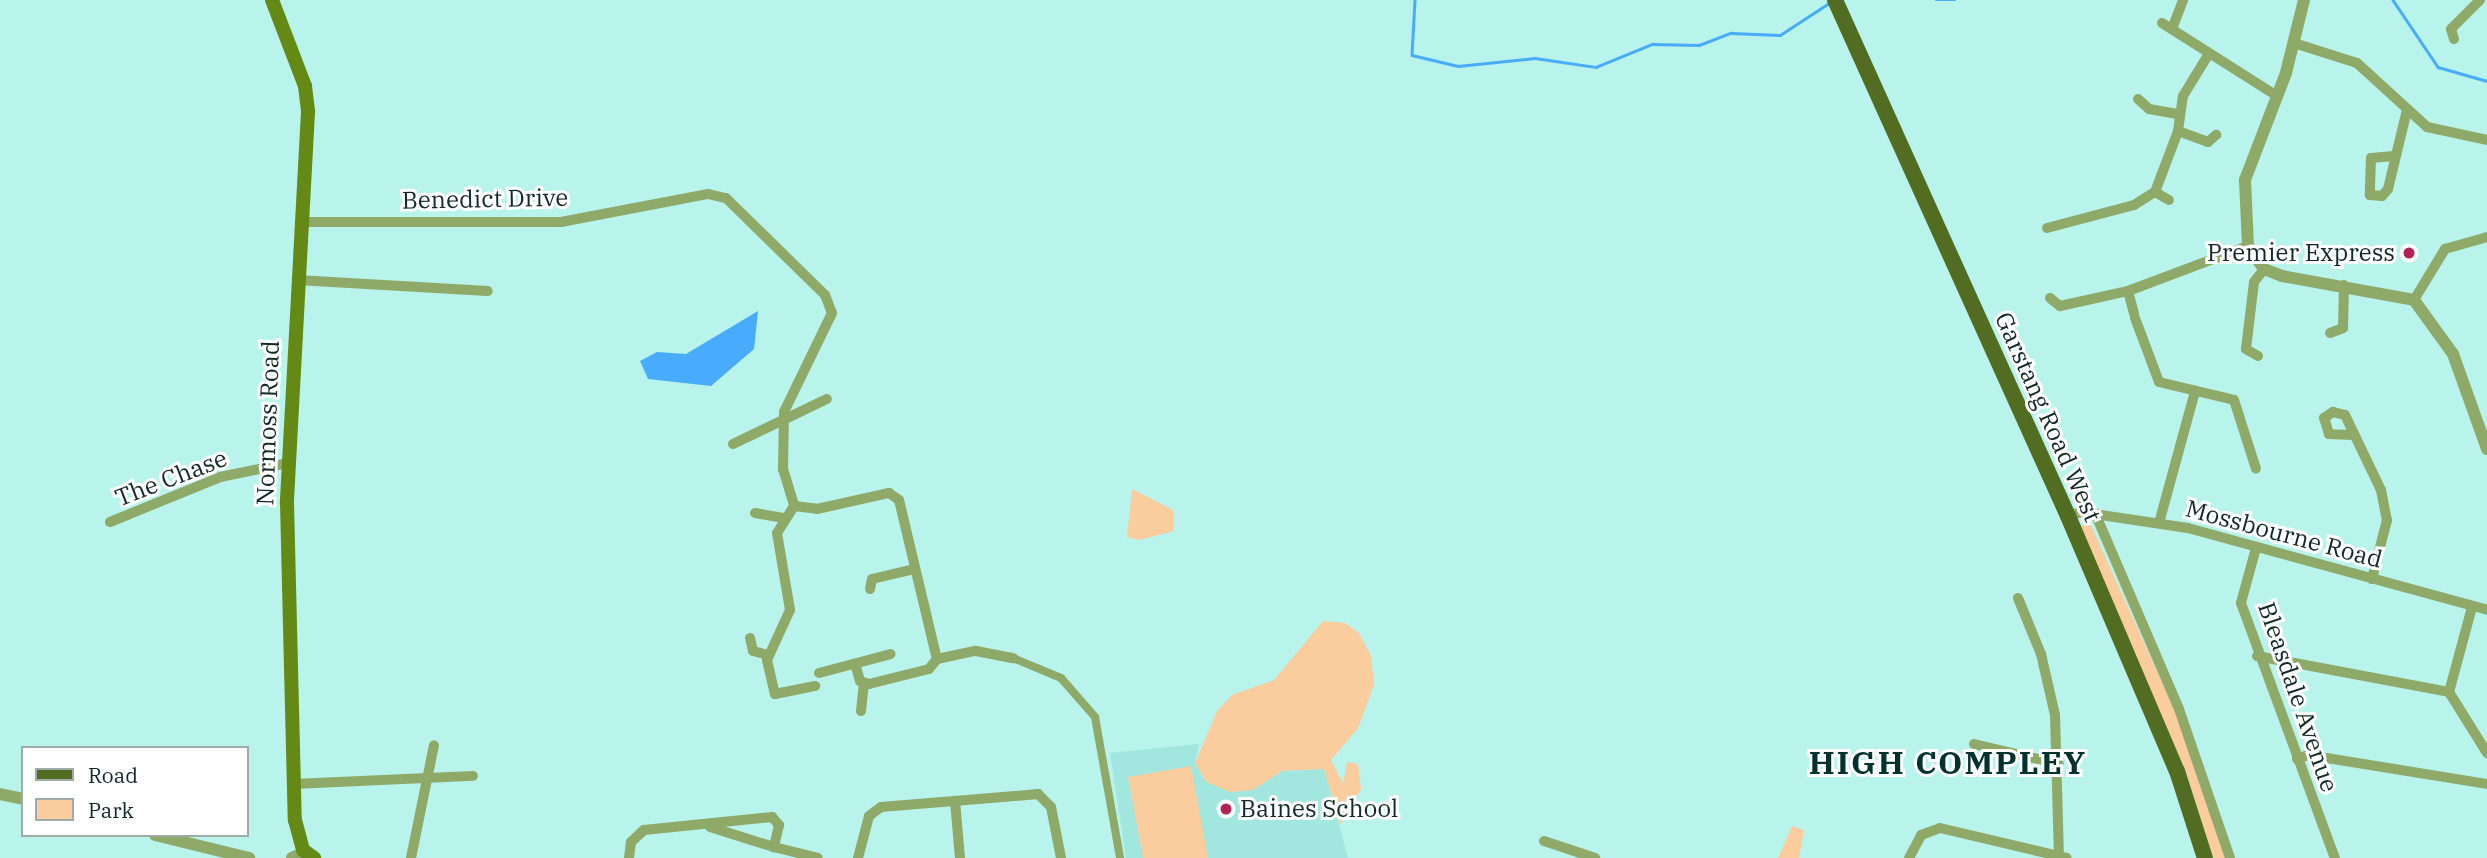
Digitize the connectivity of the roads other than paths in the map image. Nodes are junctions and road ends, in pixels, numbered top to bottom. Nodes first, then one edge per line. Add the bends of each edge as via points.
1 (272, 0) edge
2 (2183, 0) edge
3 (2304, 0) edge
4 (2480, 0) edge
5 (1837, 4) edge
6 (2162, 23) dead end
7 (2172, 29) junction
8 (2450, 31) dead end
9 (2294, 43) junction
10 (2208, 55) junction
11 (2277, 96) junction
12 (2138, 99) dead end
13 (2149, 109) junction
14 (2407, 110) junction
15 (2178, 114) junction
16 (2139, 118) dead end
17 (2178, 131) junction
18 (2487, 140) edge
19 (2212, 143) dead end
20 (2394, 156) dead end
21 (2155, 192) junction
22 (2169, 200) dead end
23 (300, 222) junction
24 (2047, 228) dead end
25 (2487, 237) edge
26 (2248, 246) junction
27 (2264, 269) junction
28 (297, 280) junction
29 (2344, 285) junction
30 (488, 291) dead end
31 (2128, 291) junction
32 (2050, 298) dead end
33 (2414, 300) junction
34 (2330, 333) dead end
35 (2258, 356) dead end
36 (2195, 391) junction
37 (827, 399) dead end
38 (784, 420) junction
39 (2354, 435) dead end
40 (733, 444) dead end
41 (2487, 449) edge
42 (288, 463) junction
43 (2256, 469) dead end
44 (794, 506) junction
45 (755, 513) dead end
46 (2095, 513) junction
47 (2068, 516) junction
48 (784, 517) junction
49 (110, 523) dead end
50 (2159, 523) junction
51 (2256, 548) junction
52 (914, 569) junction
53 (869, 579) dead end
54 (2372, 579) junction
55 (2018, 598) dead end
56 (2472, 607) junction
57 (2487, 610) edge
58 (750, 638) dead end
59 (1008, 652) joint
60 (891, 654) dead end
61 (768, 655) junction
62 (2256, 656) junction
63 (937, 659) junction
64 (856, 667) junction
65 (819, 673) dead end
66 (864, 684) junction
67 (815, 686) dead end
68 (2449, 692) junction
69 (775, 694) junction
70 (763, 697) dead end
71 (861, 711) dead end
72 (1974, 744) dead end
73 (433, 745) dead end
74 (2487, 752) edge
75 (2297, 759) junction
76 (2059, 764) junction
77 (473, 776) dead end
78 (428, 778) junction
79 (293, 784) junction
80 (2487, 784) edge
81 (0, 794) edge
82 (21, 799) edge
83 (955, 801) junction
84 (707, 826) junction
85 (162, 837) edge
86 (1544, 841) dead end
87 (774, 847) junction
88 (304, 856) edge
89 (2063, 857) edge
90 (241, 858) edge
91 (249, 858) edge
92 (411, 858) edge
93 (629, 858) edge
94 (818, 858) edge
95 (858, 858) edge
96 (960, 858) edge
97 (1061, 858) edge
98 (1120, 858) edge
99 (1595, 858) edge
100 (1909, 858) edge
101 (2205, 858) edge
102 (2231, 858) edge
103 (2335, 858) edge

1 - 23 main road, Normoss Road via 306,93
2 - 7 street
3 - 9 street
4 - 8 street
5 - 47 main road, Garstang Road West
6 - 7 street
7 - 10 street
9 - 11 street
9 - 14 street via 2357,63
10 - 11 street
10 - 15 street
11 - 26 street via 2245,180
12 - 13 street
13 - 15 street
13 - 16 street
14 - 18 street via 2440,132
14 - 20 street
15 - 17 street
17 - 19 street
17 - 21 street
21 - 22 street
21 - 24 street
23 - 28 main road, Normoss Road
23 - 38 street, Benedict Drive via 561,222 708,194 726,198 830,303 832,325
25 - 33 street via 2445,249
26 - 27 street
26 - 31 street
27 - 29 street
27 - 35 street via 2255,282 2246,349
28 - 30 street
28 - 42 main road, Normoss Road
29 - 33 street
29 - 34 street via 2343,328
31 - 32 street via 2062,312
31 - 36 street via 2159,382
33 - 41 street via 2453,354
36 - 43 street via 2234,400
36 - 50 street
37 - 38 street
38 - 40 street
38 - 44 street, Benedict Drive via 783,469
39 - 54 street via 2386,505
42 - 49 street, The Chase via 220,477
42 - 79 main road, Normoss Road
44 - 48 street
44 - 52 street via 813,510 893,495
45 - 48 street
46 - 47 street, Mossbourne Road
46 - 50 street, Mossbourne Road
46 - 102 street, Garstang Road West via 2179,709
47 - 101 main road, Garstang Road West via 2177,771
48 - 61 street via 777,533 790,610
50 - 51 street, Mossbourne Road
51 - 54 street, Mossbourne Road
51 - 62 street, Bleasdale Avenue via 2241,603
52 - 53 street
52 - 63 street
54 - 56 street, Mossbourne Road
55 - 76 street via 2046,672
56 - 57 street, Mossbourne Road
56 - 68 street
58 - 61 street via 753,651
59 - 63 street
59 - 98 street via 1061,678 1095,717
60 - 64 street
61 - 69 street
62 - 68 street
62 - 75 street, Bleasdale Avenue
63 - 66 street via 929,669
64 - 65 street
64 - 66 street
66 - 71 street
67 - 69 street
68 - 74 street
69 - 70 street
72 - 76 street
73 - 78 street
75 - 80 street via 2308,755
75 - 103 street, Bleasdale Avenue
76 - 89 street
77 - 78 street
78 - 79 street
78 - 92 street
79 - 88 main road, Normoss Road via 296,830
81 - 82 street
83 - 95 street via 878,809 869,817
83 - 96 street
83 - 97 street via 1038,794 1051,807
84 - 87 street
84 - 87 street via 772,817 779,825
84 - 93 street via 644,830 631,842
85 - 90 street
86 - 99 street
87 - 94 street
89 - 100 street via 1940,828 1917,839
90 - 91 street

